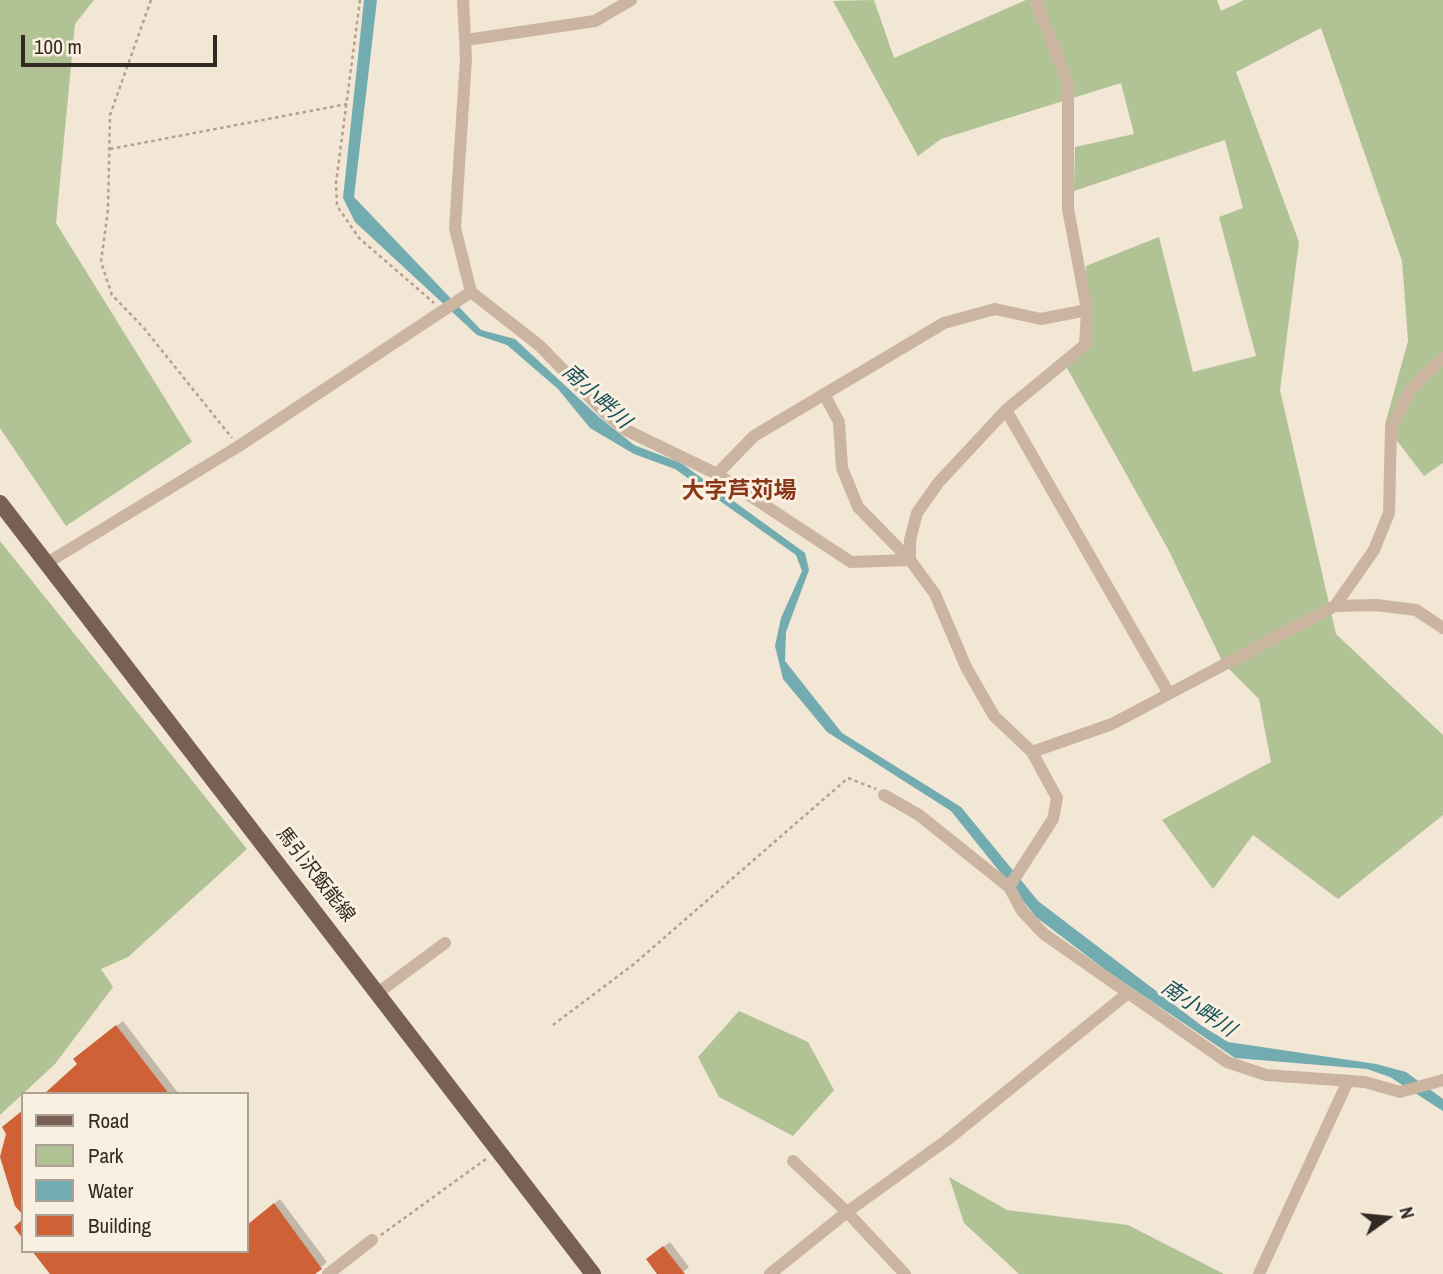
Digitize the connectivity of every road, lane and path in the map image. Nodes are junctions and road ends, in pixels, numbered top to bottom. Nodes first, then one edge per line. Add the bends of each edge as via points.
1 (151, 0) edge
2 (360, 0) edge
3 (463, 0) edge
4 (631, 0) edge
5 (1035, 0) edge
6 (466, 40) junction
7 (347, 104) junction
8 (109, 149) junction
9 (466, 295) junction
10 (443, 309) junction
11 (1087, 310) junction
12 (1443, 358) edge
13 (824, 394) junction
14 (1006, 410) junction
15 (239, 446) junction
16 (717, 474) junction
17 (0, 503) edge
18 (910, 560) junction
19 (47, 563) junction
20 (1335, 606) junction
21 (1443, 628) edge
22 (1168, 692) junction
23 (1032, 752) junction
24 (884, 795) joint
25 (1009, 887) junction
26 (445, 943) dead end
27 (379, 992) junction
28 (1128, 993) junction
29 (554, 1025) dead end
30 (1443, 1080) edge
31 (1348, 1081) junction
32 (497, 1151) junction
33 (793, 1161) dead end
34 (847, 1212) junction
35 (372, 1240) joint
36 (328, 1274) edge
37 (593, 1274) edge
38 (770, 1274) edge
39 (905, 1274) edge
40 (1259, 1274) edge

1 - 8 path via 110,115
2 - 7 path
3 - 6 street
4 - 6 street via 595,21
5 - 11 street via 1068,83 1068,209
6 - 9 street via 454,228
7 - 8 path
7 - 10 path via 337,206 359,238
8 - 15 path via 101,262 112,295
9 - 10 street
9 - 16 street via 540,346 615,422
10 - 15 street
11 - 13 street via 1041,319 995,309 944,323
11 - 14 street via 1085,345
12 - 20 street via 1410,390 1391,428 1389,513 1374,550
13 - 16 street via 754,436
13 - 18 street via 839,422 842,468 858,507
14 - 18 street via 937,483 916,513
14 - 22 street
15 - 19 street
16 - 18 street via 851,562
17 - 19 main road, 馬引沢飯能線
18 - 23 street via 935,594 966,667 994,716
19 - 27 main road, 馬引沢飯能線
20 - 21 street via 1416,610
20 - 22 street
22 - 23 street via 1112,724
23 - 25 street via 1057,798 1053,820
24 - 25 street via 919,815
24 - 29 path via 848,778 634,964
25 - 28 street via 1022,911 1044,934
26 - 27 street
27 - 32 main road, 馬引沢飯能線
28 - 31 street via 1227,1062 1266,1075
28 - 34 street via 947,1140
30 - 31 street via 1400,1092
31 - 40 street
32 - 35 path
32 - 37 main road, 馬引沢飯能線
33 - 34 street
34 - 38 street
34 - 39 street
35 - 36 street

